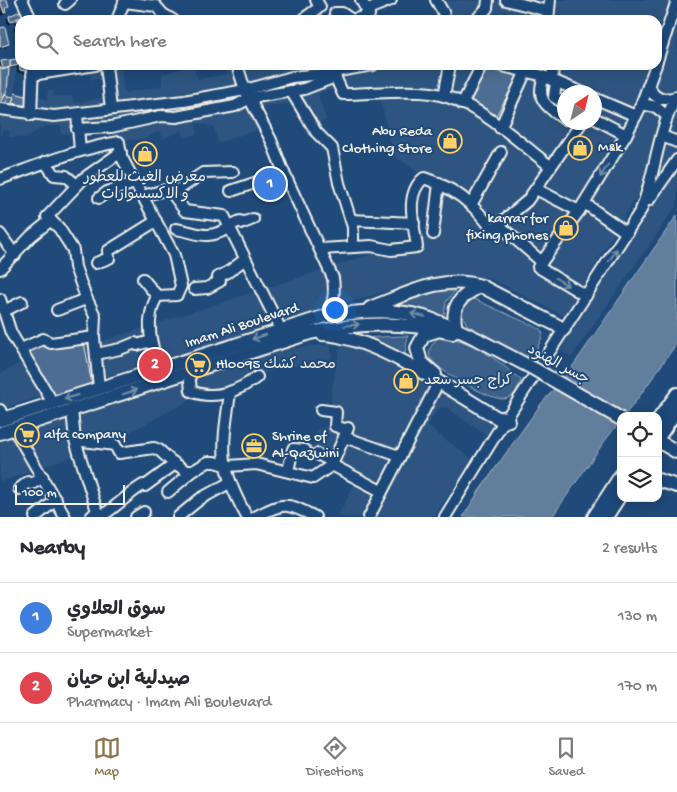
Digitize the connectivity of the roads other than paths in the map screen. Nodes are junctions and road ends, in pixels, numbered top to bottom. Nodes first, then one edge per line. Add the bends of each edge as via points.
1 (22, 0) edge
2 (316, 0) edge
3 (361, 0) edge
4 (391, 0) edge
5 (436, 0) edge
6 (488, 0) edge
7 (506, 0) edge
8 (550, 0) edge
9 (677, 0) edge
10 (125, 1) edge
11 (335, 13) dead end
12 (29, 15) edge
13 (119, 15) edge
14 (165, 15) edge
15 (310, 15) edge
16 (345, 15) edge
17 (369, 15) edge
18 (444, 15) edge
19 (481, 15) edge
20 (545, 15) edge
21 (548, 15) edge
22 (662, 46) edge
23 (32, 70) edge
24 (107, 70) edge
25 (238, 70) edge
26 (449, 70) edge
27 (479, 70) edge
28 (521, 70) edge
29 (553, 70) edge
30 (654, 70) edge
31 (526, 71) junction
32 (330, 72) edge
33 (550, 80) junction
34 (649, 84) junction
35 (563, 85) edge
36 (291, 91) junction
37 (247, 94) junction
38 (444, 96) junction
39 (676, 97) edge
40 (557, 98) edge
41 (602, 101) edge
42 (462, 104) junction
43 (642, 104) junction
44 (0, 109) edge
45 (111, 109) junction
46 (557, 113) edge
47 (31, 114) junction
48 (77, 114) junction
49 (636, 116) junction
50 (667, 116) junction
51 (602, 122) edge
52 (106, 128) junction
53 (500, 128) junction
54 (77, 129) junction
55 (573, 130) edge
56 (626, 135) junction
57 (662, 136) junction
58 (677, 142) edge
59 (108, 144) junction
60 (80, 151) junction
61 (121, 152) junction
62 (501, 152) dead end
63 (677, 160) edge
64 (44, 162) junction
65 (550, 166) junction
66 (233, 172) dead end
67 (284, 173) junction
68 (0, 178) edge
69 (135, 182) junction
70 (438, 183) junction
71 (77, 185) junction
72 (536, 188) junction
73 (231, 191) dead end
74 (173, 193) junction
75 (142, 196) junction
76 (99, 198) dead end
77 (471, 205) junction
78 (581, 207) junction
79 (641, 210) junction
80 (51, 220) junction
81 (253, 220) dead end
82 (351, 220) junction
83 (156, 221) junction
84 (414, 223) junction
85 (229, 227) junction
86 (496, 227) junction
87 (176, 229) dead end
88 (627, 233) junction
89 (0, 234) edge
90 (433, 234) dead end
91 (353, 246) junction
92 (321, 249) junction
93 (15, 255) junction
94 (244, 260) junction
95 (542, 262) junction
96 (96, 263) dead end
97 (0, 269) edge
98 (142, 279) dead end
99 (481, 286) junction
100 (194, 289) dead end
101 (157, 296) junction
102 (586, 296) junction
103 (0, 299) edge
104 (86, 299) junction
105 (22, 302) dead end
106 (57, 310) dead end
107 (4, 311) junction
108 (360, 312) junction
109 (326, 316) junction
110 (456, 329) junction
111 (280, 330) junction
112 (439, 330) junction
113 (305, 331) junction
114 (562, 332) junction
115 (94, 337) junction
116 (479, 340) junction
117 (151, 341) junction
118 (21, 349) junction
119 (96, 354) junction
120 (159, 369) junction
121 (189, 372) junction
122 (258, 377) dead end
123 (438, 383) junction
124 (100, 388) junction
125 (230, 393) junction
126 (677, 394) edge
127 (53, 403) junction
128 (72, 410) junction
129 (322, 410) dead end
130 (677, 410) edge
131 (662, 415) edge
132 (617, 417) edge
133 (504, 418) junction
134 (5, 419) edge
135 (346, 432) junction
136 (0, 433) edge
137 (662, 433) edge
138 (75, 440) junction
139 (662, 442) edge
140 (305, 450) dead end
141 (677, 452) edge
142 (317, 454) dead end
143 (399, 456) junction
144 (175, 464) junction
145 (332, 464) junction
146 (224, 466) junction
147 (288, 470) junction
148 (193, 472) junction
149 (43, 477) junction
150 (617, 481) edge
151 (662, 481) edge
152 (229, 484) junction
153 (677, 486) edge
154 (19, 489) dead end
155 (380, 491) junction
156 (168, 492) dead end
157 (56, 500) junction
158 (617, 500) edge
159 (94, 514) edge
160 (35, 517) edge
161 (65, 517) edge
162 (178, 517) edge
163 (247, 517) edge
164 (255, 517) edge
165 (315, 517) edge
166 (369, 517) edge
167 (445, 517) edge
168 (594, 517) edge
169 (606, 517) edge

1 - 12 street
2 - 15 street via 320,7
3 - 17 street
4 - 17 street
5 - 18 street
6 - 19 street via 487,8
7 - 20 street
8 - 21 street
9 - 22 street
10 - 13 street
10 - 14 street via 156,6
11 - 16 street
23 - 47 street
24 - 45 street
25 - 37 street
26 - 38 street
27 - 42 street
28 - 31 street
29 - 33 street
30 - 34 street
31 - 33 street
31 - 53 street
32 - 36 street via 304,89
32 - 37 street via 292,76
32 - 38 street via 343,94 429,93
33 - 35 street
33 - 40 street
33 - 46 street via 540,87 544,102
34 - 39 street via 660,99
34 - 43 street
36 - 37 street
36 - 82 street via 316,132 332,148
37 - 45 street
37 - 52 street via 235,106 176,117 161,116
37 - 67 street
38 - 42 street
39 - 50 street
41 - 49 street
42 - 53 street
43 - 49 street
43 - 50 street via 656,107
44 - 47 street
45 - 48 street
47 - 48 street
48 - 54 street
49 - 56 street
50 - 57 street
51 - 56 street
52 - 54 street
52 - 59 street
53 - 65 street
54 - 60 street
55 - 65 street
56 -> 78 street
57 - 58 street
57 - 79 street
59 - 60 street
59 - 61 street via 119,142
60 - 64 street
61 - 69 street
61 - 71 street
62 - 77 street
63 - 79 street
64 - 68 street
64 - 71 street via 54,175 66,176
65 - 72 street
66 - 74 street via 203,173
67 - 73 street
67 - 92 street
69 - 75 street
69 - 76 street
70 - 77 street
70 - 84 street via 424,178 415,184 411,203
70 - 90 street
71 - 80 street via 47,217
72 - 78 street
72 - 86 street via 527,201
74 - 75 street via 169,189
74 - 85 street via 186,211 224,216
75 - 83 street
77 - 86 street via 480,217
78 - 88 street
78 - 95 street
79 - 88 street
80 - 93 street via 30,236
80 - 104 street via 73,250
81 - 85 street via 240,221
82 - 84 street
82 - 91 street
83 - 96 street via 108,251 109,258
83 - 101 street via 174,255 182,286 177,295
84 - 91 street via 417,247 391,250
85 - 87 street via 207,236
85 - 94 street
86 - 95 street
102 -> 88 street
89 - 93 street
91 - 92 street
92 - 109 street via 335,290 333,306
93 - 97 street
94 - 100 street via 218,276 220,281 207,288
94 - 111 street
95 -> 102 street via 538,267
98 - 101 street
99 - 108 main road via 438,283
99 - 110 main road via 457,303 454,312
99 - 114 main road
101 - 117 street via 152,305 149,326
102 - 114 street
103 - 107 street
104 - 106 street
104 - 115 street via 95,316
105 - 107 street
107 - 118 street via 11,334
108 - 109 main road, Imam Ali Boulevard
110 -> 108 main road, Imam Ali Boulevard via 403,311
109 - 113 main road, Imam Ali Boulevard
110 - 116 main road, Imam Ali Boulevard
111 - 113 main road, Imam Ali Boulevard
111 -> 120 main road, Imam Ali Boulevard
113 -> 112 main road, Imam Ali Boulevard via 378,324
112 - 116 main road, Imam Ali Boulevard
112 - 133 main road via 424,334 418,343 418,355 424,366
113 - 121 main road, Imam Ali Boulevard
113 - 123 main road via 361,342
114 - 133 street
115 - 118 street via 51,343 43,339
115 - 119 street
116 - 132 main road, جسر الهنود, bridge
117 - 119 street via 137,345 135,342 120,350
117 - 120 street
118 - 127 street
119 - 124 street
120 - 124 main road, Imam Ali Boulevard
121 - 125 street via 191,391
128 -> 121 main road, Imam Ali Boulevard
122 - 125 street
123 - 133 main road
123 - 143 street
124 -> 127 main road, Imam Ali Boulevard
125 - 146 street via 224,430
126 - 131 main road
127 - 134 main road, Imam Ali Boulevard
128 - 134 main road, Imam Ali Boulevard
128 - 138 street
129 - 135 street via 336,412 335,426
130 - 137 main road
133 - 167 street
134 - 136 main road, Imam Ali Boulevard
134 - 149 street
135 - 143 street
135 - 145 street
138 - 144 street via 115,445 119,453 154,448
138 - 159 street
139 - 141 main road
140 - 147 street via 293,449
142 - 145 street
143 - 155 street
144 - 148 street
144 - 159 street via 145,486 143,484 132,491 115,508 102,515
145 - 147 street via 313,478
145 - 155 street
146 - 147 street via 256,464
146 - 148 street via 208,462
146 - 152 street
148 - 156 street
149 - 154 street
149 - 157 street
150 - 168 main road
151 - 153 main road
152 - 162 street via 200,499
152 - 163 street
155 - 166 street
157 - 160 street
157 - 161 street
158 - 169 main road
164 - 165 street via 290,504

